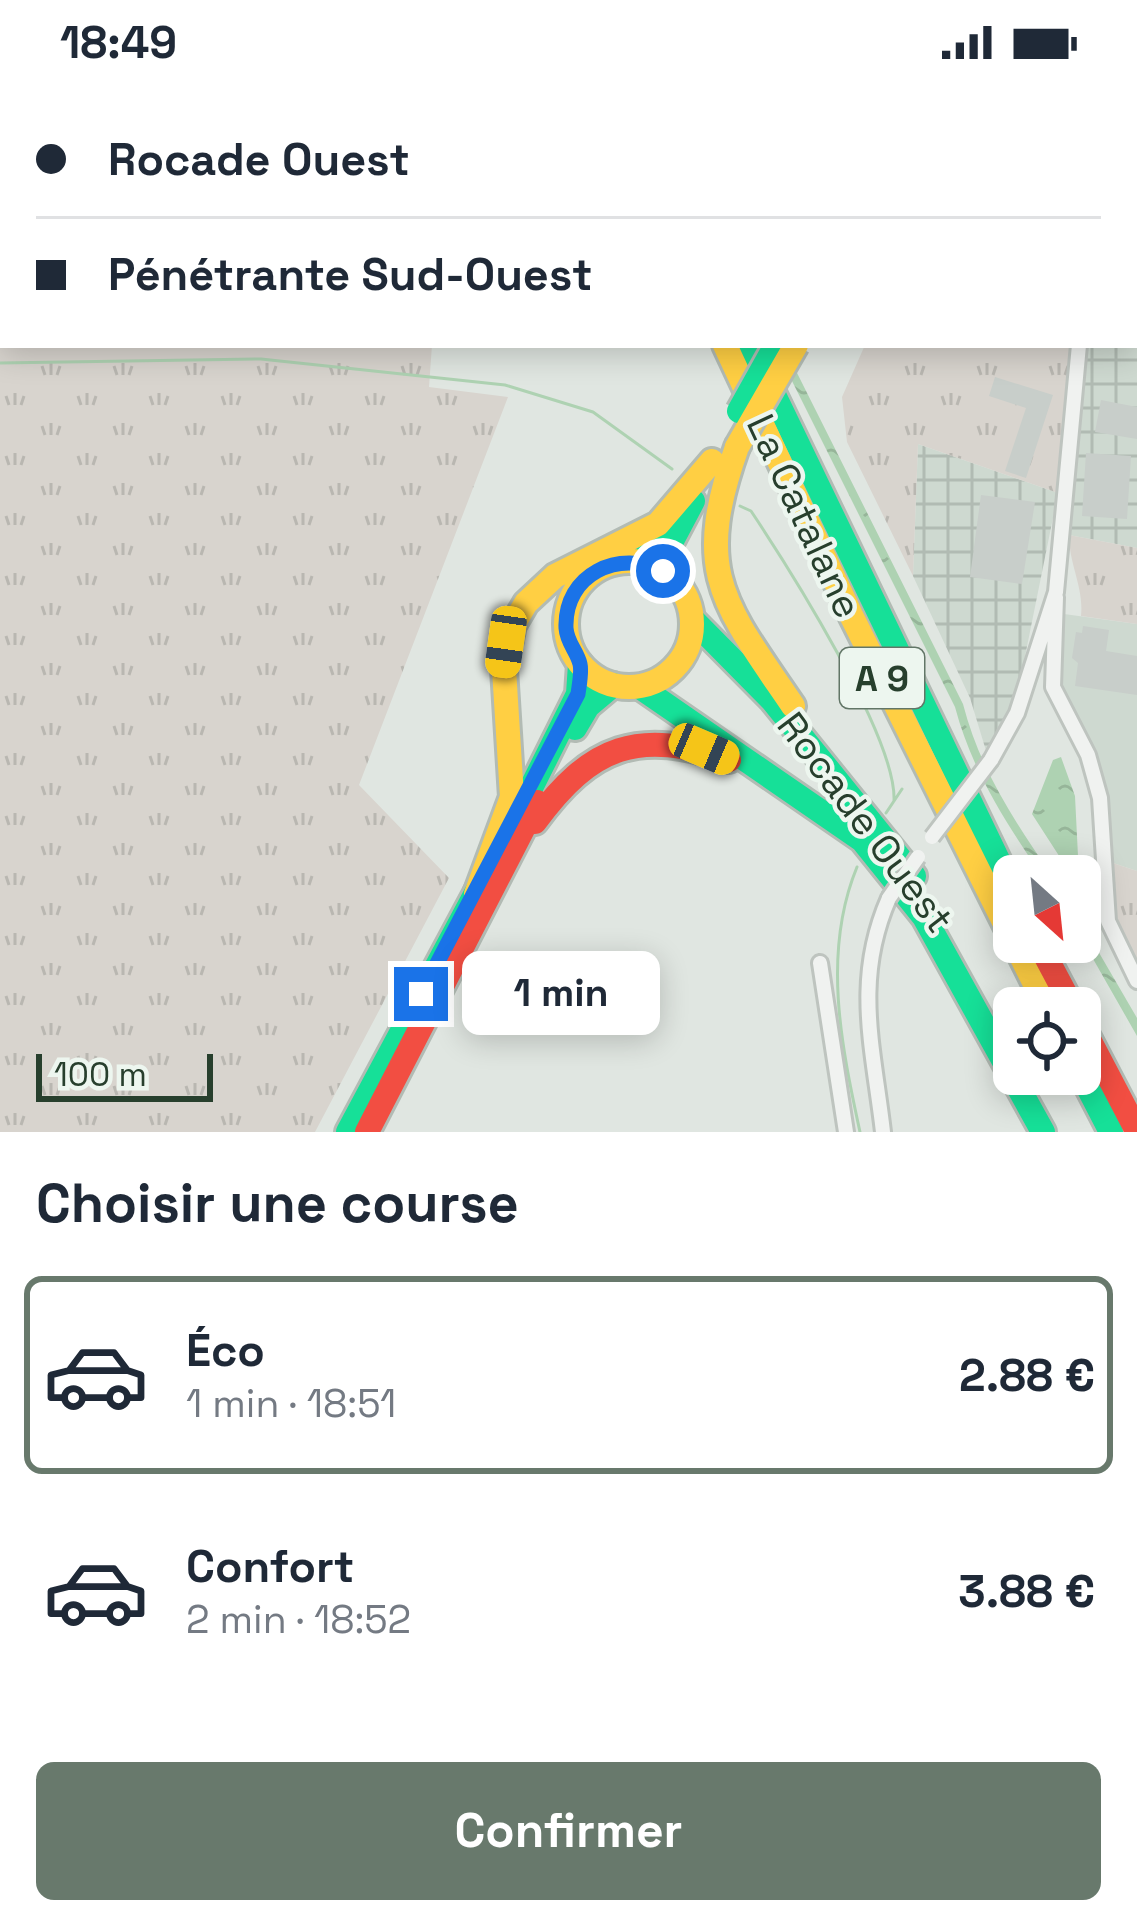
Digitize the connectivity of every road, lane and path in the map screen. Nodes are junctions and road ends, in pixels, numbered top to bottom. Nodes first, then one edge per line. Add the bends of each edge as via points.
1 (726, 348) edge
2 (751, 348) edge
3 (775, 348) edge
4 (794, 348) edge
5 (1079, 348) edge
6 (733, 438) junction
7 (712, 461) junction
8 (638, 562) junction
9 (682, 588) junction
10 (1056, 592) junction
11 (692, 620) junction
12 (580, 664) junction
13 (613, 685) junction
14 (640, 687) junction
15 (782, 781) junction
16 (858, 805) junction
17 (996, 855) edge
18 (513, 858) junction
19 (476, 895) junction
20 (820, 964) dead end
21 (1137, 981) edge
22 (1037, 987) edge
23 (993, 1006) edge
24 (1101, 1062) edge
25 (1041, 1095) edge
26 (1092, 1095) edge
27 (1137, 1131) edge
28 (348, 1132) edge
29 (367, 1132) edge
30 (846, 1132) edge
31 (883, 1132) edge
32 (1042, 1132) edge
33 (1061, 1132) edge
34 (1111, 1132) edge

1 - 22 highway, La Catalane / A 9
2 - 17 highway, La Catalane / A 9
3 - 6 highway, bridge
4 - 6 highway, bridge
5 - 10 street
6 - 7 highway
6 - 9 highway via 679,550
6 - 16 highway via 709,530 717,580
7 - 8 highway via 673,539
7 - 19 highway via 658,524 561,570 513,625 502,678 512,800
8 - 9 highway
8 - 12 highway via 598,569 571,599 566,626
9 - 11 highway, Rocade Ouest
10 - 21 street via 1053,687 1094,776 1108,921
10 - 31 street, bridge via 1016,713 889,898 871,940 864,988
11 - 14 highway via 679,663
11 - 16 highway, Rocade Ouest via 772,700
12 - 13 highway, Rocade Ouest
12 - 19 highway via 568,717
13 - 14 highway, Rocade Ouest
13 - 18 highway via 566,742
14 - 15 highway, Rocade Ouest
15 - 18 highway via 677,742 618,746 565,782
15 - 32 highway, Rocade Ouest via 841,822 886,867 960,976
16 - 23 highway, Rocade Ouest via 938,909
18 - 29 highway
19 - 28 highway
20 - 30 street
24 - 27 highway
25 - 33 highway
26 - 34 highway

